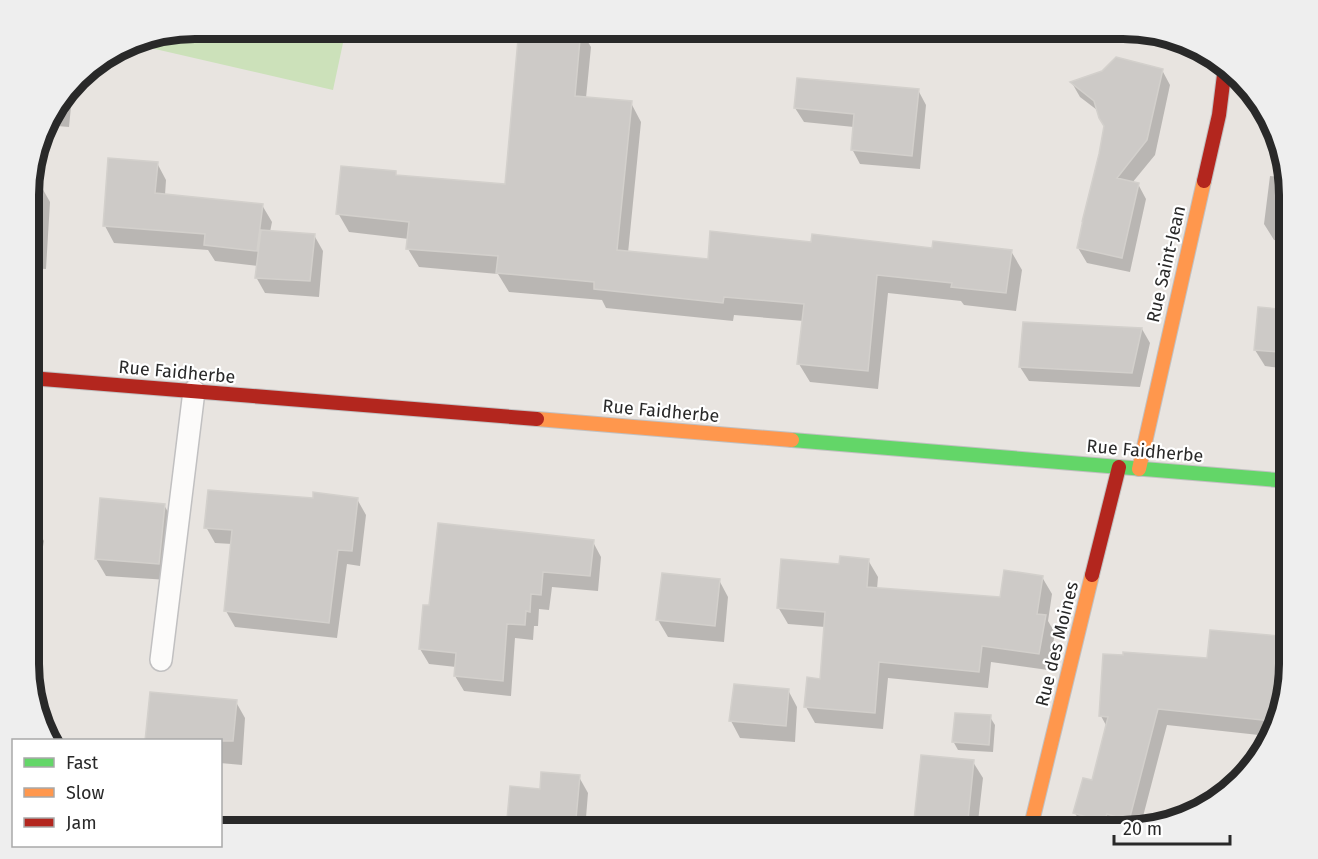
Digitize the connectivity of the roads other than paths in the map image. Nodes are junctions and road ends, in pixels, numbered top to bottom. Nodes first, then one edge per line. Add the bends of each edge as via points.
1 (1225, 77) edge
2 (39, 379) edge
3 (194, 391) junction
4 (1119, 467) junction
5 (1139, 469) junction
6 (1279, 480) edge
7 (161, 660) dead end
8 (1031, 820) edge

1 - 5 main road, Rue Saint-Jean
2 - 3 main road, Rue Faidherbe
3 - 4 main road, Rue Faidherbe
3 - 7 lane
4 - 5 main road, Rue Faidherbe
4 - 8 main road, Rue des Moines
5 - 6 main road, Rue Faidherbe

